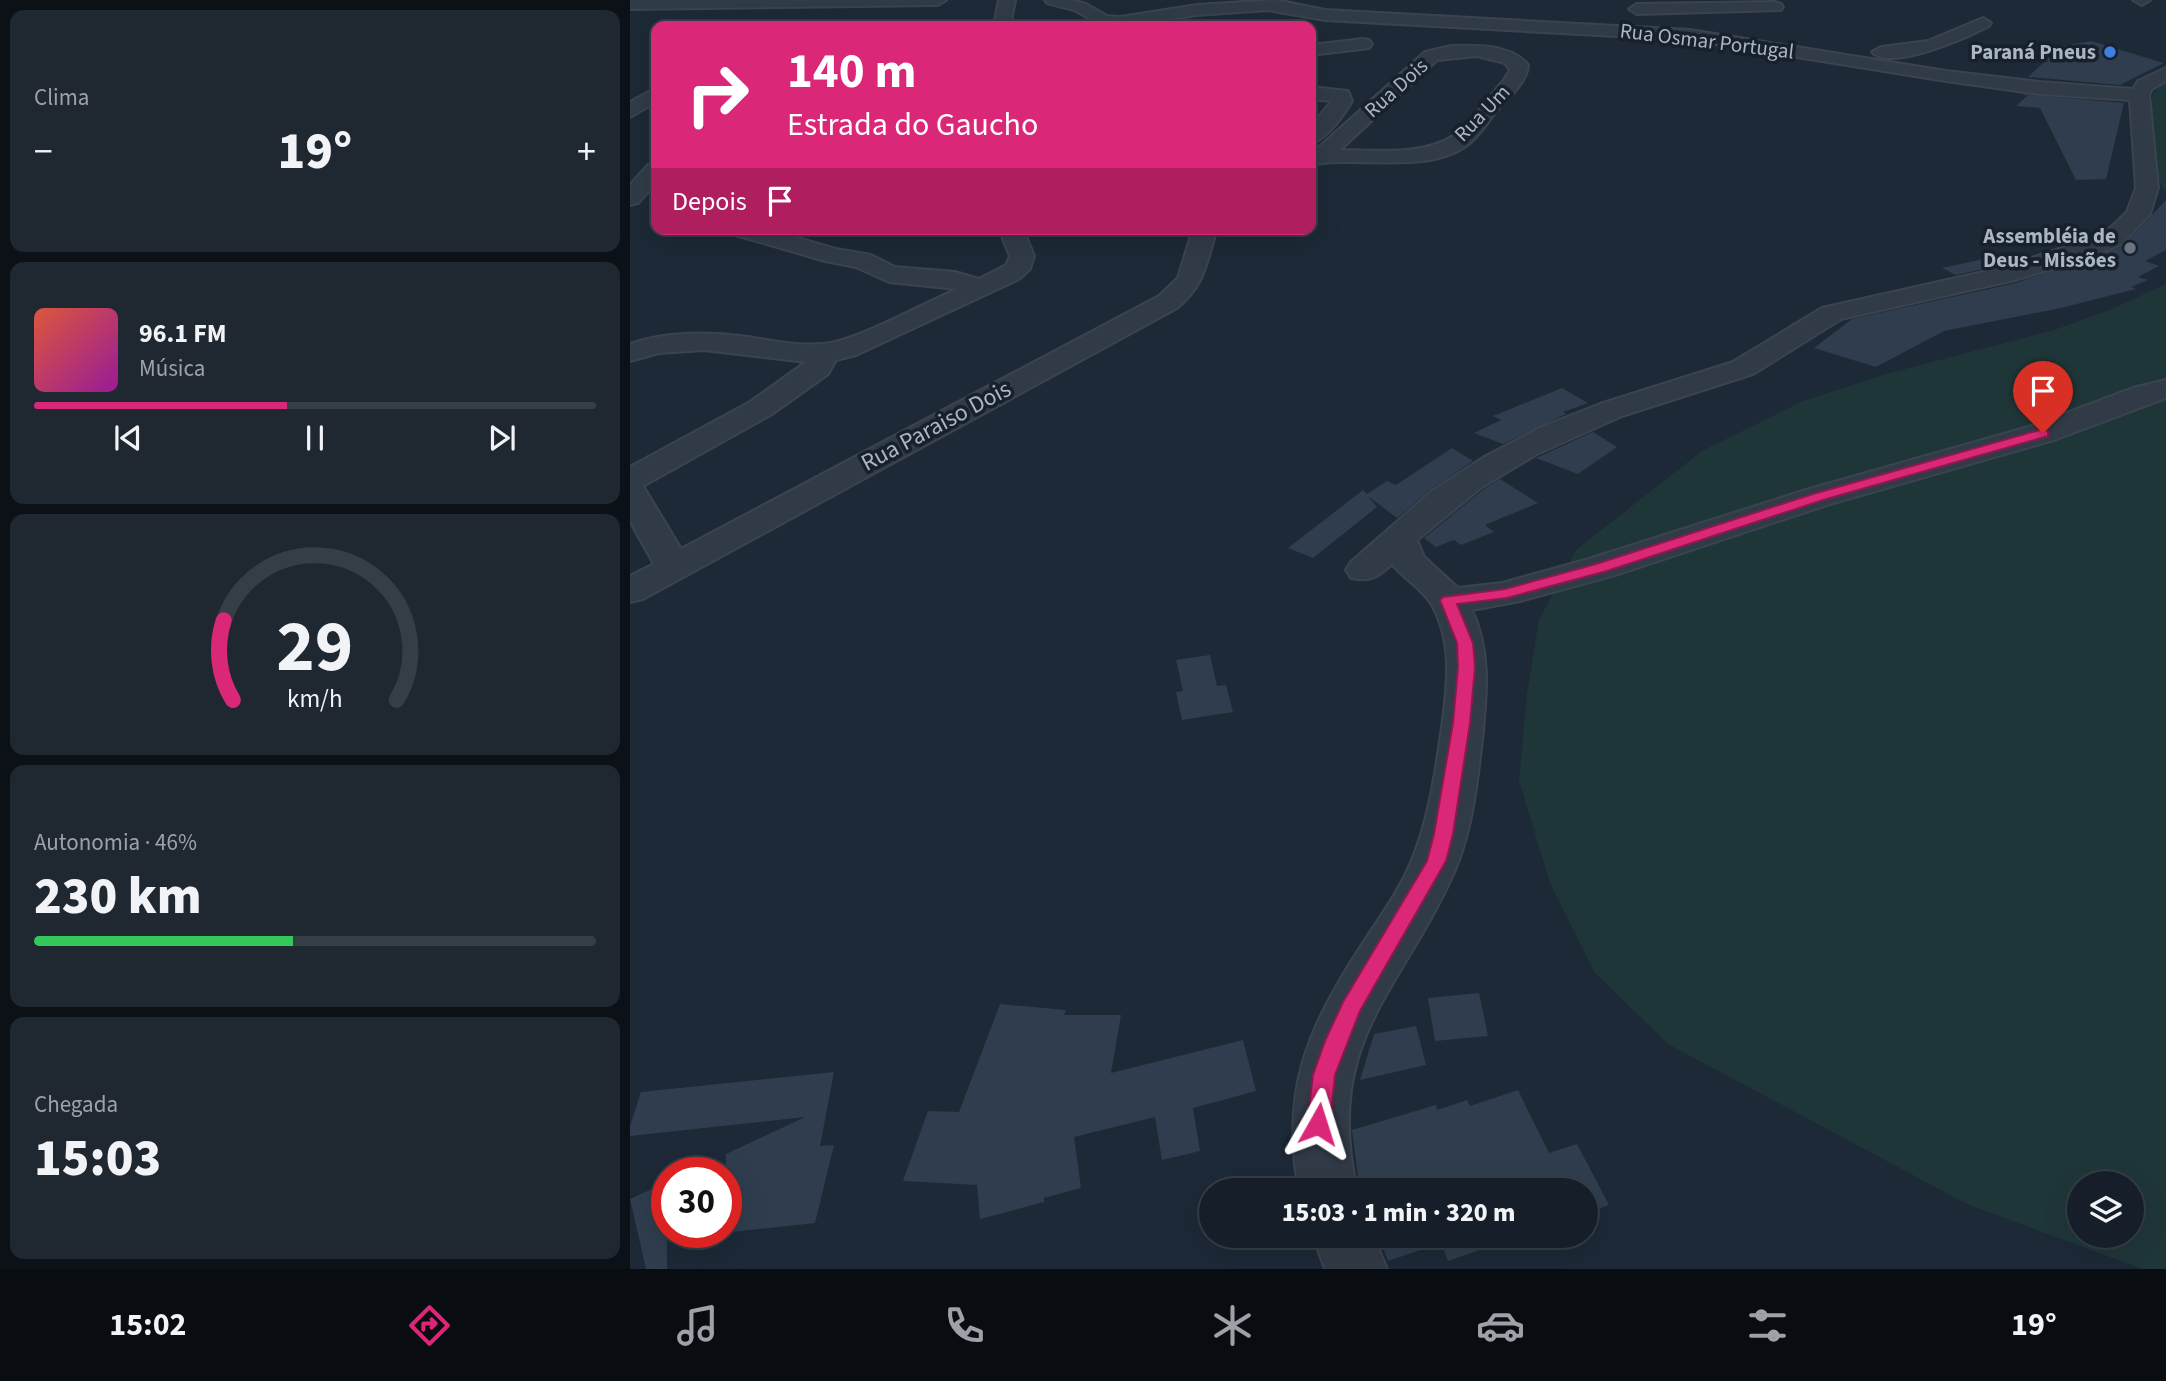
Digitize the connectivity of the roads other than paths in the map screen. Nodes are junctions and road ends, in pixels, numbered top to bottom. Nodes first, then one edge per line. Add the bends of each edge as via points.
1 (938, 0) edge
2 (1007, 0) edge
3 (1054, 0) edge
4 (630, 4) edge
5 (1272, 6) edge
6 (1775, 6) dead end
7 (1403, 8) edge
8 (1529, 8) dead end
9 (1626, 9) dead end
10 (1003, 21) edge
11 (1109, 21) edge
12 (1129, 21) edge
13 (1232, 21) edge
14 (1983, 23) dead end
15 (1363, 44) dead end
16 (1756, 44) junction
17 (1316, 49) edge
18 (1484, 52) joint
19 (2166, 73) edge
20 (1316, 93) edge
21 (2139, 95) junction
22 (651, 97) edge
23 (630, 111) edge
24 (1316, 147) edge
25 (1316, 150) edge
26 (1316, 152) edge
27 (651, 162) edge
28 (630, 198) edge
29 (761, 235) edge
30 (1015, 235) edge
31 (1204, 235) edge
32 (984, 288) junction
33 (630, 353) edge
34 (824, 353) junction
35 (2166, 389) edge
36 (630, 481) edge
37 (630, 491) edge
38 (674, 567) junction
39 (1364, 570) dead end
40 (1422, 570) junction
41 (630, 591) edge
42 (1326, 1178) edge
43 (1348, 1248) edge
44 (1356, 1269) edge

1 - 4 street via 733,10
2 - 10 street
3 - 11 street, Rua Osmar Portugal
5 - 7 street, Rua Osmar Portugal via 1325,15
5 - 12 street, Rua Osmar Portugal via 1197,9
5 - 13 street
6 - 9 street
7 - 8 street
7 - 16 street, Rua Osmar Portugal
14 - 16 street via 1937,45 1909,51
15 - 17 street
16 - 21 street, Rua Osmar Portugal via 1969,79
18 - 25 street, Rua Dois via 1450,51 1431,56
18 - 26 street, Rua Um via 1512,59 1520,70 1459,142 1418,153
19 - 21 street via 2143,87
20 - 24 street via 1341,95 1342,101
21 - 40 street via 2147,188 2138,214 2113,239 2006,275 1822,315 1748,366 1609,411 1518,451 1414,523
22 - 23 street
27 - 28 street
29 - 32 street via 862,260 896,276
30 - 32 street via 1021,262
31 - 38 street, Rua Paraiso Dois via 1196,270 1168,302
32 - 34 street via 856,345
33 - 34 street via 660,345 704,342
34 - 36 street via 818,368 761,408
35 - 40 street via 2043,433 1507,593 1479,599
37 - 38 street
38 - 41 street, Rua Paraiso Dois
39 - 40 street
40 - 42 street via 1465,643 1461,723 1444,834 1427,880 1350,1008 1324,1075 1318,1138
43 - 44 street

